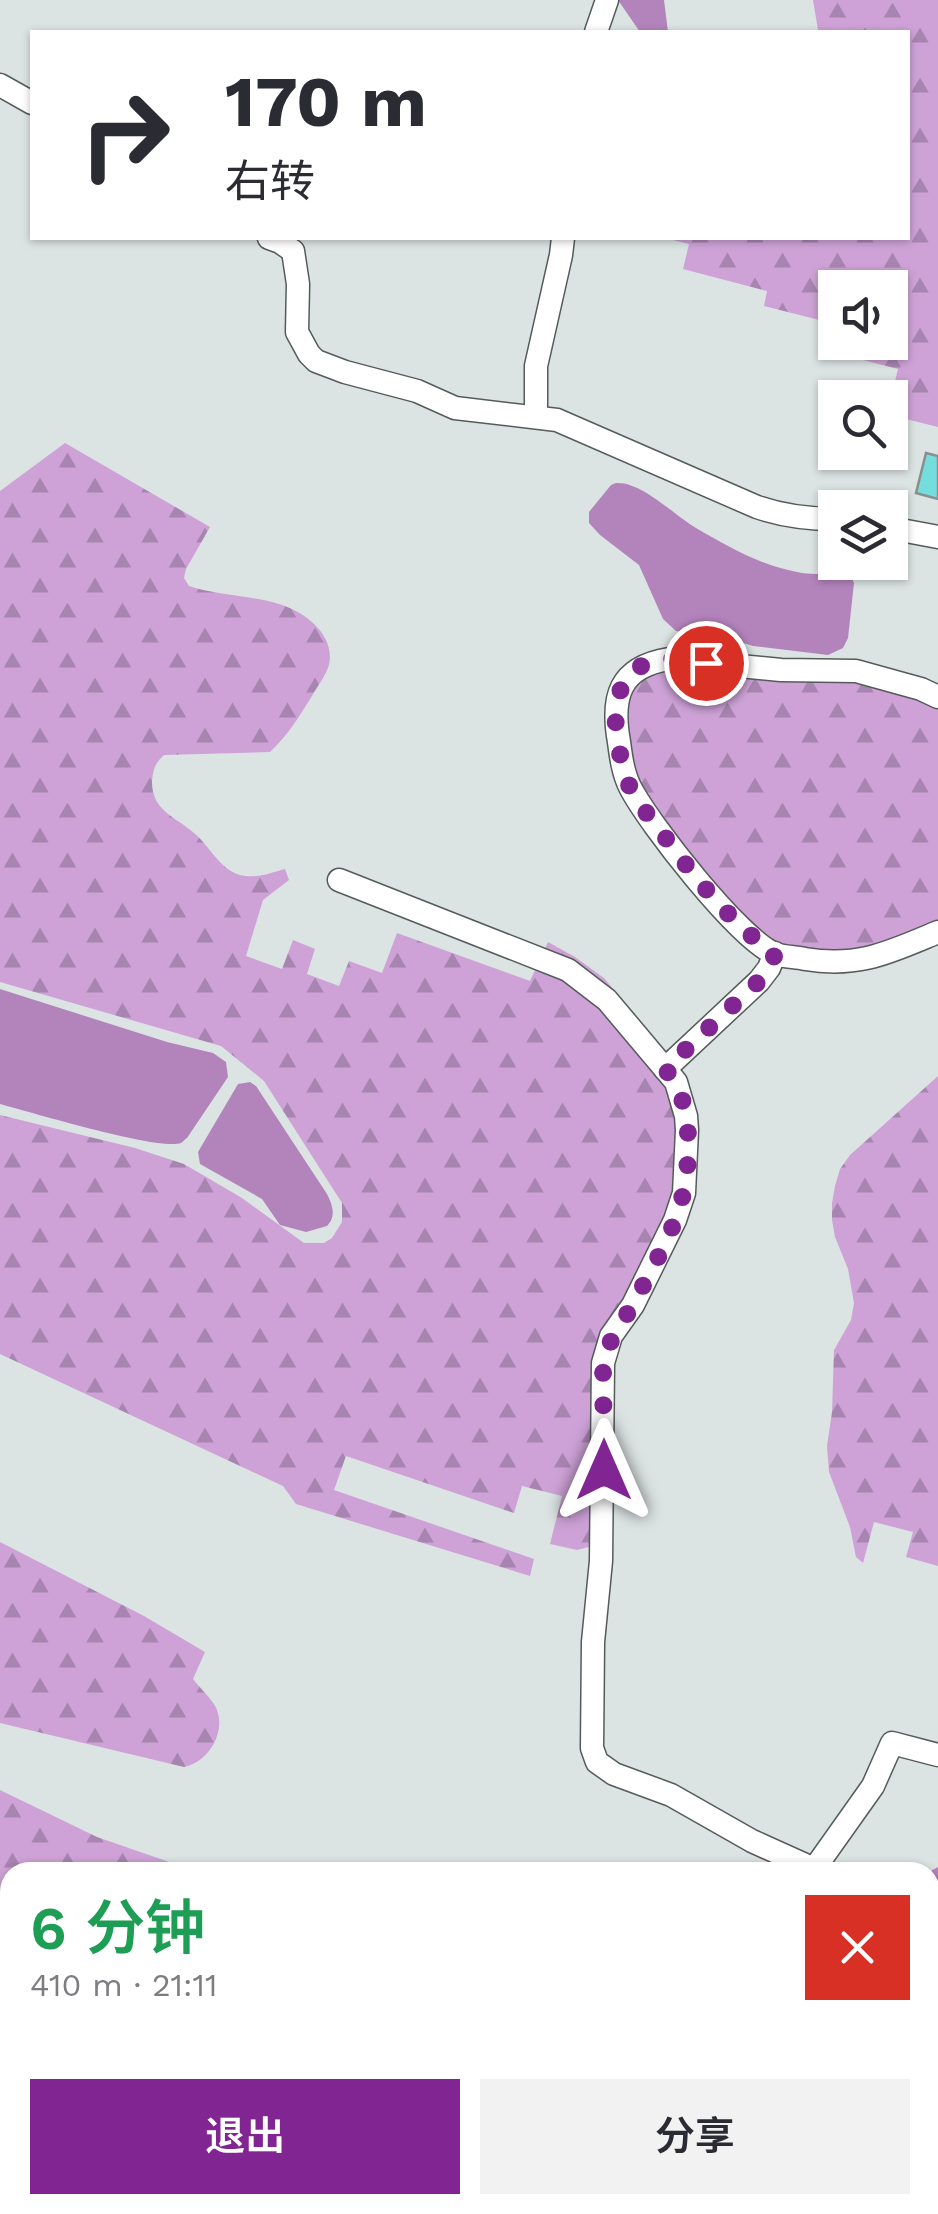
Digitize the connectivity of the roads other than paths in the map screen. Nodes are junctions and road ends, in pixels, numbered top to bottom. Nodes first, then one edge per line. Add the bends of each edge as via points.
1 (607, 0) edge
2 (597, 30) edge
3 (0, 85) edge
4 (30, 102) edge
5 (274, 240) edge
6 (563, 240) edge
7 (536, 416) junction
8 (818, 518) edge
9 (908, 531) edge
10 (938, 537) edge
11 (938, 697) edge
12 (339, 880) dead end
13 (938, 932) edge
14 (775, 954) junction
15 (665, 1069) junction
16 (938, 1755) edge
17 (795, 1862) edge
18 (819, 1862) edge

1 - 2 street
3 - 4 street
5 - 7 street via 293,251 297,332 316,361 456,408
6 - 7 street via 536,366
7 - 8 street via 757,507
9 - 10 street
11 - 14 street via 856,670 669,659 641,666 621,688 614,717 628,785 692,874
12 - 15 street via 568,970 607,1000
13 - 14 street via 854,961
14 - 15 street via 759,981
15 - 17 street via 686,1116 684,1193 603,1364 592,1748 597,1762 614,1774 672,1794
16 - 18 street via 892,1743 873,1786

